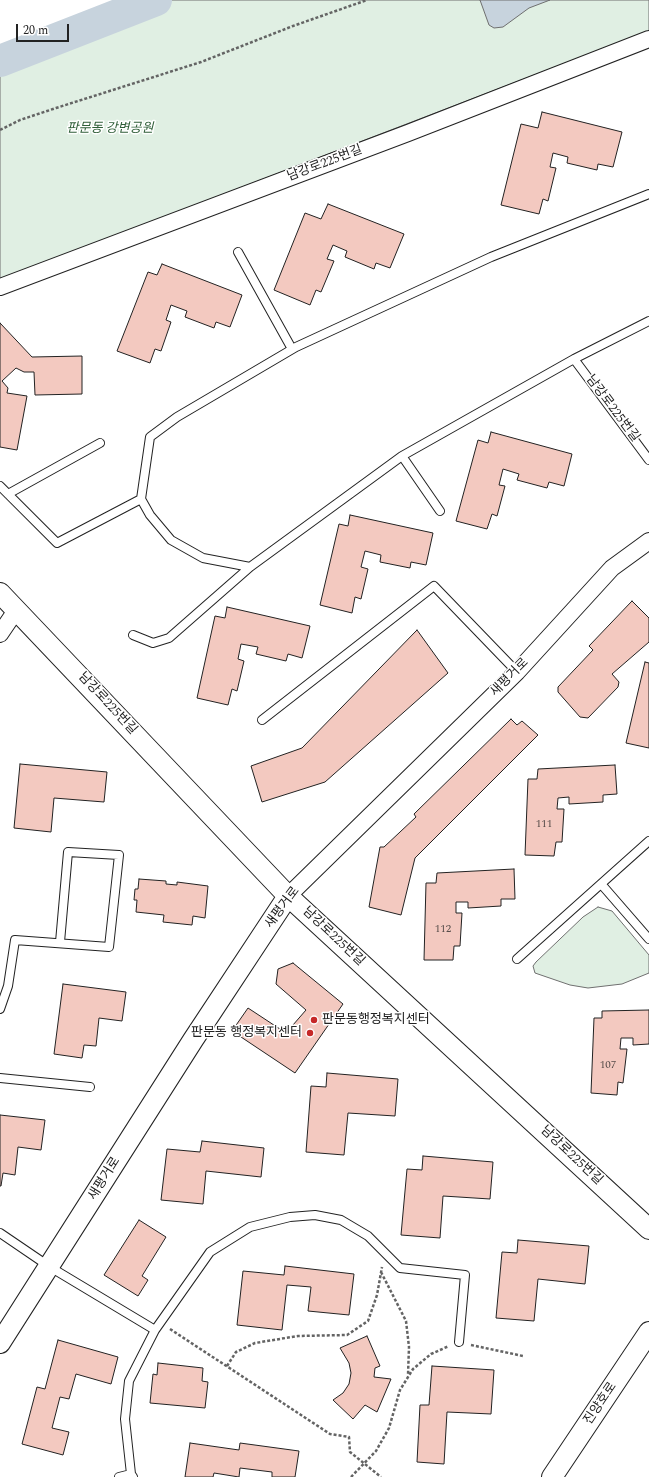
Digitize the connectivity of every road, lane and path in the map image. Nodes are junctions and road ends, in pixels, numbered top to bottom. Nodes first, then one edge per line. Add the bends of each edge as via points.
1 (367, 0) edge
2 (649, 39) edge
3 (0, 130) edge
4 (649, 194) edge
5 (238, 252) dead end
6 (0, 287) edge
7 (649, 321) edge
8 (292, 349) junction
9 (574, 359) junction
10 (100, 443) dead end
11 (402, 456) junction
12 (649, 460) edge
13 (0, 486) edge
14 (8, 494) junction
15 (141, 499) junction
16 (440, 512) dead end
17 (649, 542) edge
18 (250, 567) junction
19 (0, 593) edge
20 (17, 609) junction
21 (0, 634) edge
22 (133, 635) dead end
23 (517, 672) junction
24 (262, 720) dead end
25 (649, 842) edge
26 (602, 885) junction
27 (288, 896) junction
28 (649, 939) edge
29 (60, 942) junction
30 (517, 959) dead end
31 (0, 1009) edge
32 (0, 1078) edge
33 (90, 1087) dead end
34 (649, 1229) edge
35 (0, 1233) edge
36 (384, 1252) junction
37 (50, 1267) junction
38 (381, 1272) junction
39 (160, 1323) junction
40 (155, 1330) junction
41 (649, 1332) edge
42 (459, 1342) junction
43 (0, 1343) edge
44 (523, 1356) dead end
45 (227, 1366) junction
46 (408, 1377) junction
47 (364, 1464) junction
48 (132, 1476) edge
49 (119, 1477) edge
50 (351, 1477) edge
51 (382, 1477) edge
52 (552, 1477) edge

1 - 3 path via 201,62 20,120
2 - 6 street, 남강로225번길
4 - 8 lane via 491,257
5 - 8 lane
7 - 9 lane
8 - 15 lane via 177,416 150,437
9 - 11 lane
9 - 12 lane, 남강로225번길
10 - 14 lane
11 - 16 lane
11 - 18 lane
13 - 14 lane
14 - 15 lane via 57,543
15 - 18 lane via 150,515 172,540 202,558
17 - 23 street, 새평거로 via 612,568
18 - 22 lane via 169,638 153,643
19 - 20 street, 남강로225번길
20 - 21 street
20 - 27 street, 남강로225번길
23 - 24 lane via 434,586
23 - 27 street, 새평거로
25 - 26 lane
26 - 28 lane
26 - 30 lane
27 - 34 street, 남강로225번길
27 - 37 street, 새평거로 via 193,1040
29 - 29 lane via 109,947 119,855 68,852
29 - 31 lane via 15,940 8,986
32 - 33 lane
35 - 37 lane
36 - 38 path
36 - 39 lane via 368,1236 341,1220 315,1214 290,1217 250,1228 210,1252
36 - 42 lane via 400,1268 465,1275
37 - 40 lane
37 - 43 street, 새평거로
38 - 45 path via 377,1295 368,1321 347,1335 298,1336 254,1343 236,1352
38 - 46 path via 406,1320 409,1347
39 - 40 lane
39 - 45 path
40 - 48 lane via 129,1380 125,1419
41 - 52 street, 진양호로
42 - 44 path
42 - 46 path via 431,1354
45 - 47 path via 330,1434 349,1438 350,1452
46 - 47 path via 400,1390 388,1428 376,1451
47 - 50 path
47 - 51 path
48 - 49 lane

